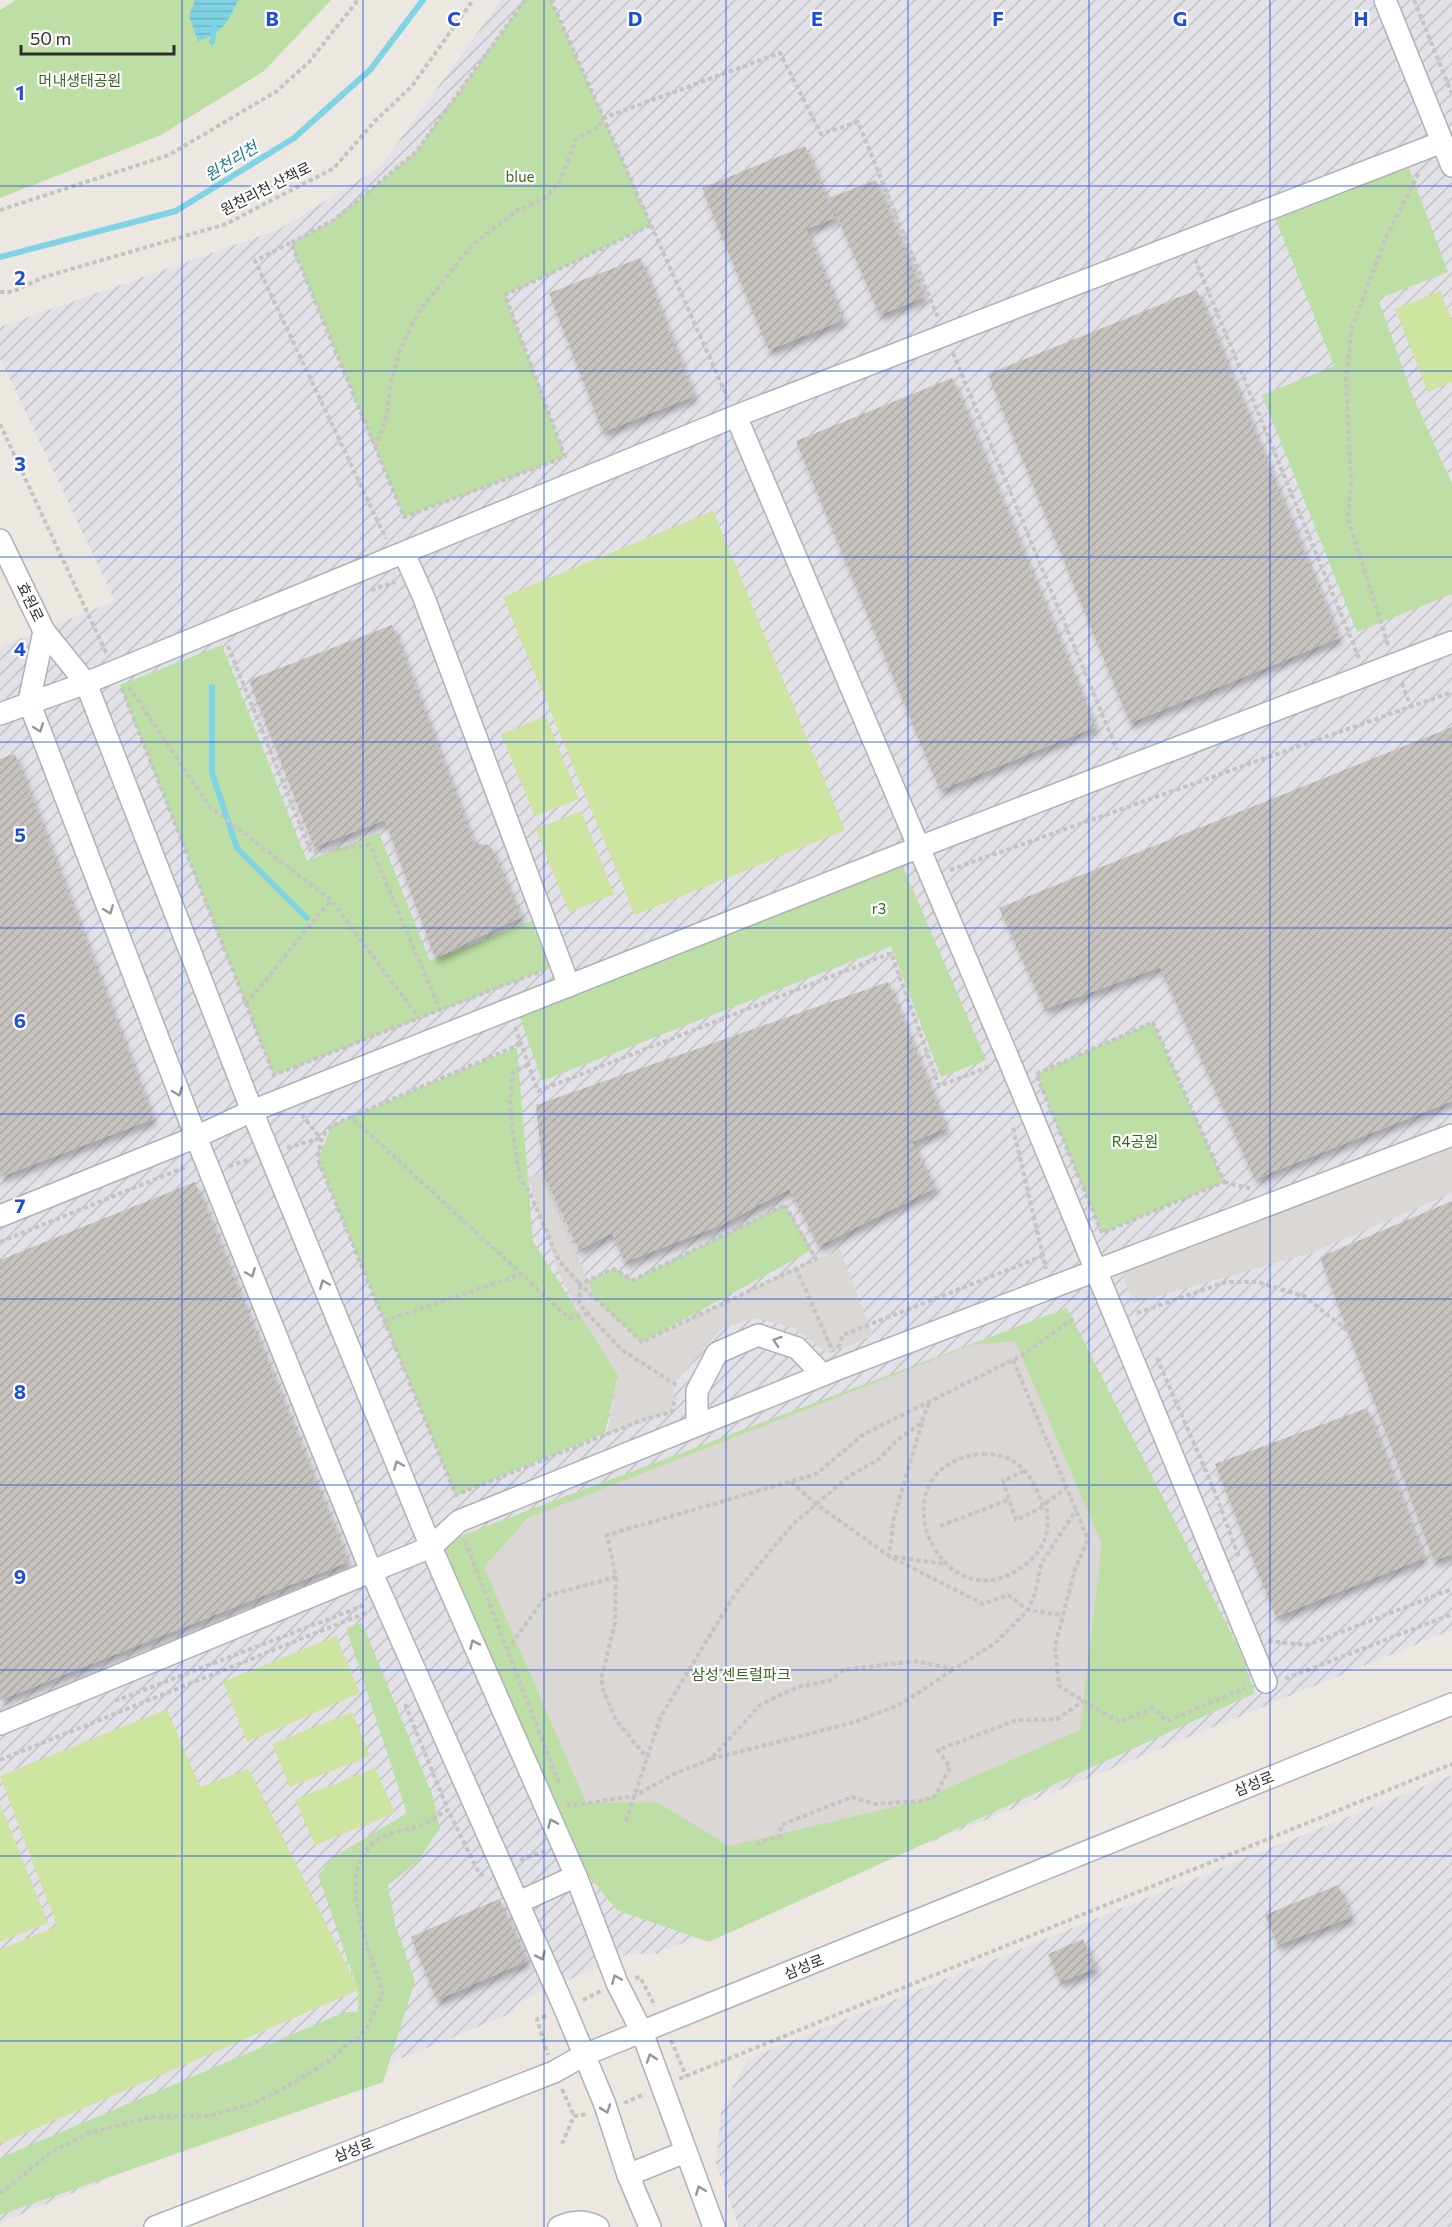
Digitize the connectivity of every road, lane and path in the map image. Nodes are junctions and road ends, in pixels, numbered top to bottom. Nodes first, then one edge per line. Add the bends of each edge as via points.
1 (358, 0) edge
2 (473, 0) edge
3 (525, 0) edge
4 (551, 0) edge
5 (1385, 0) edge
6 (1414, 0) edge
7 (1452, 94) edge
8 (603, 117) junction
9 (1448, 156) edge
10 (0, 210) edge
11 (651, 225) junction
12 (1188, 241) junction
13 (291, 243) junction
14 (0, 292) edge
15 (945, 335) junction
16 (736, 416) junction
17 (0, 424) edge
18 (375, 448) junction
19 (0, 540) edge
20 (399, 554) junction
21 (405, 578) dead end
22 (360, 594) dead end
23 (220, 628) junction
24 (44, 631) junction
25 (1452, 642) edge
26 (1394, 664) junction
27 (115, 671) junction
28 (1366, 675) junction
29 (86, 683) junction
30 (1452, 692) edge
31 (29, 702) junction
32 (1411, 708) junction
33 (0, 714) edge
34 (1125, 768) junction
35 (917, 848) junction
36 (953, 881) dead end
37 (331, 900) junction
38 (543, 971) dead end
39 (569, 986) junction
40 (499, 987) junction
41 (246, 1004) junction
42 (440, 1010) junction
43 (508, 1010) junction
44 (419, 1018) junction
45 (521, 1044) junction
46 (998, 1064) dead end
47 (1031, 1064) dead end
48 (528, 1065) junction
49 (1036, 1074) junction
50 (252, 1111) junction
51 (351, 1117) junction
52 (1011, 1121) dead end
53 (1452, 1135) edge
54 (196, 1137) junction
55 (320, 1138) junction
56 (270, 1153) junction
57 (210, 1172) junction
58 (0, 1216) edge
59 (0, 1242) edge
60 (1044, 1257) junction
61 (796, 1268) junction
62 (1096, 1271) junction
63 (1036, 1273) dead end
64 (522, 1274) junction
65 (580, 1284) junction
66 (1133, 1303) dead end
67 (1137, 1313) junction
68 (588, 1314) junction
69 (1074, 1318) dead end
70 (384, 1321) junction
71 (1142, 1324) dead end
72 (1348, 1331) dead end
73 (823, 1351) dead end
74 (845, 1351) dead end
75 (835, 1355) junction
76 (1156, 1357) dead end
77 (1013, 1360) junction
78 (824, 1375) junction
79 (680, 1379) dead end
80 (678, 1386) junction
81 (930, 1401) junction
82 (922, 1422) junction
83 (697, 1425) junction
84 (1024, 1471) junction
85 (790, 1482) junction
86 (1066, 1488) junction
87 (1008, 1500) junction
88 (816, 1504) junction
89 (1044, 1505) junction
90 (1076, 1510) junction
91 (459, 1521) junction
92 (940, 1526) dead end
93 (431, 1547) junction
94 (889, 1556) junction
95 (946, 1564) junction
96 (1243, 1567) dead end
97 (371, 1571) junction
98 (616, 1577) junction
99 (1452, 1589) edge
100 (1028, 1610) junction
101 (368, 1612) junction
102 (1452, 1614) edge
103 (1062, 1615) junction
104 (372, 1623) dead end
105 (1266, 1630) dead end
106 (1270, 1640) junction
107 (1260, 1644) dead end
108 (507, 1650) junction
109 (954, 1669) junction
110 (1272, 1677) joint
111 (1244, 1680) dead end
112 (404, 1700) dead end
113 (1083, 1701) junction
114 (110, 1703) dead end
115 (1452, 1704) edge
116 (0, 1724) edge
117 (647, 1758) junction
118 (711, 1759) junction
119 (0, 1760) edge
120 (1452, 1764) edge
121 (560, 1784) dead end
122 (564, 1795) dead end
123 (634, 1796) junction
124 (448, 1810) junction
125 (626, 1821) dead end
126 (756, 1844) dead end
127 (562, 1845) junction
128 (503, 1867) junction
129 (576, 1876) junction
130 (519, 1902) junction
131 (642, 2032) junction
132 (584, 2055) junction
133 (662, 2086) junction
134 (607, 2110) junction
135 (562, 2144) dead end
136 (686, 2152) junction
137 (628, 2175) junction
138 (0, 2193) edge
139 (155, 2227) edge
140 (559, 2227) edge
141 (598, 2227) edge
142 (650, 2227) edge
143 (714, 2227) edge

1 - 10 path via 309,62 278,92 169,155
2 - 14 path, 원천리천 산책로 via 412,86 334,168 226,224 44,277 12,292
3 - 13 path via 416,152 334,220
4 - 8 path
5 - 9 street
6 - 7 path
8 - 11 path
8 - 15 path via 780,53 821,134 858,122
8 - 18 path via 599,127 576,139 560,181 543,200 517,210 471,246 417,314 400,350 387,415
9 - 12 street
9 - 26 path via 1428,159 1386,237 1352,328 1346,379 1351,480 1348,519
11 - 16 path
11 - 18 path via 505,295 565,457 404,517
12 - 15 street
12 - 28 path
13 - 18 path
13 - 20 path via 255,261
15 - 16 street
15 - 34 path
16 - 20 street
16 - 35 street
17 - 27 path
19 - 24 street, 효원로
20 - 23 street
20 - 39 street via 424,598
21 - 22 path
23 - 27 street
23 - 42 path via 311,852 370,845
24 - 29 street, 효원로
24 - 31 street
25 - 26 street
26 - 28 street
26 - 32 path
27 - 29 street
27 - 37 path via 135,694 210,807
27 - 41 path
28 - 34 street
29 - 31 street
29 - 50 street, 효원로
30 - 32 path
31 - 33 street
31 -> 54 street
32 - 36 path via 949,871
34 - 35 street
35 - 39 street
35 - 62 street
37 - 41 path
37 - 44 path
38 - 40 path
39 - 43 street
40 - 42 path
40 - 43 path
41 - 44 path via 274,1075
42 - 44 path
43 - 45 path
43 - 50 street
45 - 48 path
45 - 51 path
46 - 48 path via 939,1086 891,953 538,1091
47 - 49 path
48 - 65 path via 513,1072 510,1102 520,1179 559,1261
49 - 49 path via 1153,1022 1224,1182 1102,1233
50 - 54 street
50 - 56 street, 효원로
51 - 55 path via 332,1125
51 - 64 path
52 - 60 path
53 - 62 street
54 - 57 street
54 - 58 street
55 - 56 path
55 - 70 path via 318,1160
56 - 57 path
93 -> 56 street, 효원로
57 - 59 path via 200,1174 189,1165
57 -> 97 street
60 - 63 path via 1046,1269
60 - 75 path via 843,1335
61 - 65 path via 642,1342
61 - 65 path via 816,1259 785,1205 633,1280 614,1269
61 - 75 path
62 - 78 street
62 - 110 street
64 - 68 path via 569,1318
64 - 70 path
65 - 68 path via 579,1304
66 - 67 path
67 - 71 path
67 - 72 path via 1226,1282 1257,1282 1304,1296
68 - 80 path via 622,1350
69 - 77 path
70 - 80 path via 456,1496 642,1420 672,1412
73 - 75 path
74 - 75 path
76 - 96 path
77 - 81 path
77 - 86 path
78 - 83 street
78 -> 83 street via 797,1348 759,1335 717,1353 697,1391
79 - 80 path
81 - 82 path
81 - 85 path via 864,1434 816,1474
82 - 88 path
82 - 94 path via 894,1517
83 - 91 street
84 - 87 path via 1002,1481
84 - 89 path via 1036,1482
84 - 95 path via 998,1454 967,1456 943,1469 931,1484 923,1514 930,1542
85 - 88 path
85 - 98 path via 607,1535
86 - 89 path
86 - 90 path
87 - 89 path via 1016,1520
87 - 92 path
88 - 94 path
88 - 117 path via 792,1525 735,1594 661,1716
89 - 95 path via 1049,1516 1048,1534 1038,1552 1015,1573 987,1581
90 - 100 path via 1041,1564
90 - 103 path via 1088,1539
91 - 93 street
91 - 108 path
93 - 97 street
127 -> 93 street, 효원로
94 - 95 path
94 - 100 path via 983,1604 1008,1595
97 - 116 street
97 - 128 street
98 - 108 path via 546,1596
98 - 117 path via 615,1623 602,1687 616,1720
99 - 106 path via 1308,1645
100 - 103 path
100 - 109 path via 995,1643
101 - 104 path
101 - 114 path via 364,1604
101 - 119 path
102 - 110 path via 1287,1678
103 - 113 path via 1055,1646 1059,1686
105 - 106 path
106 - 107 path
108 - 121 path
109 - 118 path via 901,1704 855,1722
109 - 118 path via 915,1661 843,1670 829,1681 798,1687 761,1704
111 - 113 path via 1245,1690 1167,1721 1153,1707 1119,1722
112 - 124 path
113 - 126 path via 1056,1719 1017,1720 938,1750 950,1767 935,1796 921,1801 874,1804 852,1797 781,1825 780,1836
115 - 131 street, 삼성로
117 - 123 path
118 - 123 path
120 - 133 path
122 - 123 path via 569,1806
123 - 125 path
124 - 128 path via 480,1875
124 - 138 path via 424,1824 379,1839 360,1859 354,1883 383,1994 358,2038 331,2060 250,2103 210,2116 151,2117 92,2132 53,2151
127 - 128 path
127 - 129 street, 효원로
128 - 130 street
129 - 130 street
131 -> 129 street, 효원로 via 617,1983
130 -> 132 street
131 - 132 street, 삼성로
133 -> 131 street, 효원로
132 -> 134 street
132 - 139 street, 삼성로 via 554,2072
133 - 134 path
133 - 136 street, 효원로
134 - 135 path via 574,2116
134 - 137 street
136 - 137 street
143 -> 136 street, 효원로
137 - 142 street
140 - 141 street via 590,2222

